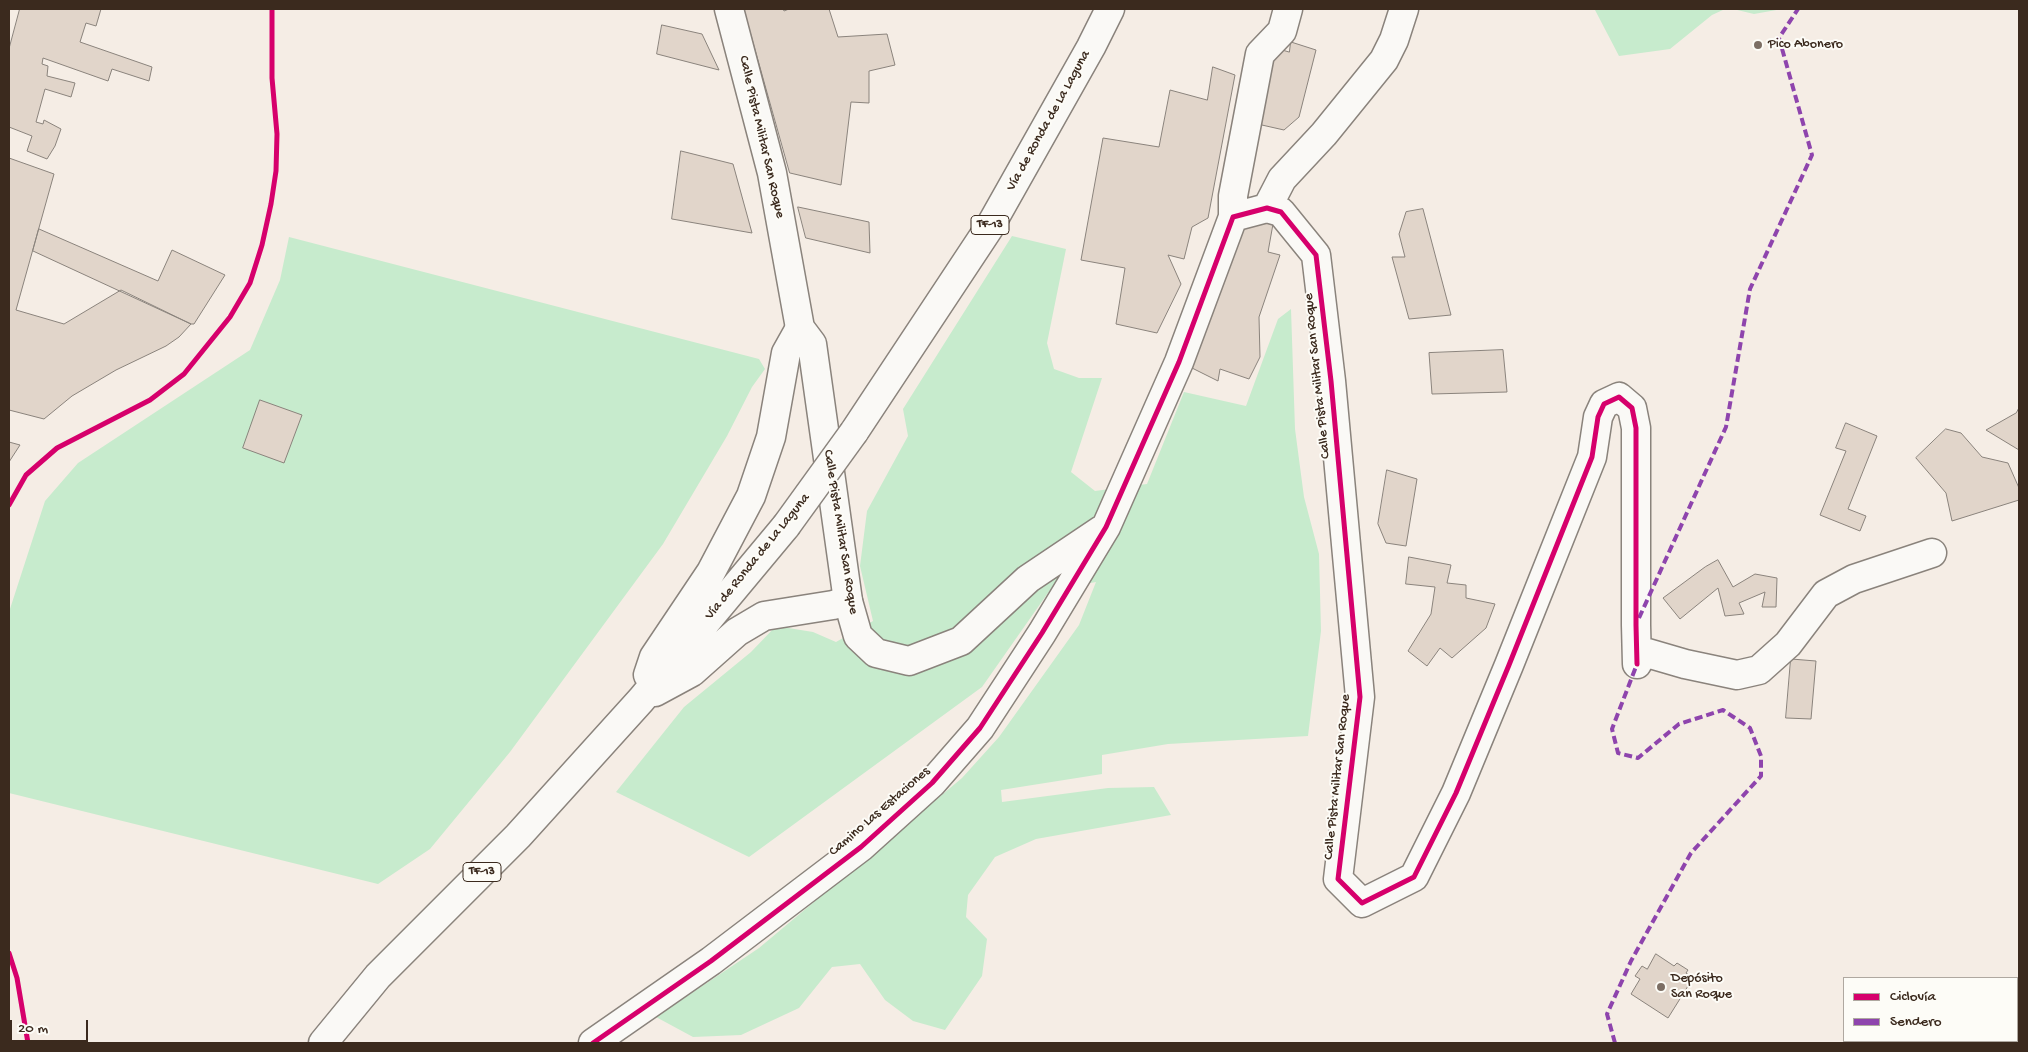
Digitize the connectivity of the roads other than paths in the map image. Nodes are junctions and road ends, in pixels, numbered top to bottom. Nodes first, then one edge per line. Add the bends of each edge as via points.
1 (729, 9) edge
2 (1110, 9) edge
3 (1288, 9) edge
4 (1404, 9) edge
5 (1267, 208) junction
6 (1233, 217) junction
7 (800, 328) junction
8 (1106, 527) junction
9 (1932, 553) dead end
10 (848, 601) junction
11 (641, 700) junction
12 (323, 1043) edge
13 (593, 1043) edge

1 - 7 street, Calle Pista Militar San Roque via 772,173
2 - 11 street, Vía de Ronda de La Laguna / TF-13, bridge via 989,228 854,432 786,526
3 - 6 street via 1282,31 1260,54 1233,196
4 - 5 street via 1384,60 1324,134 1282,179
5 - 6 street
5 - 9 street, Calle Pista Militar San Roque via 1281,212 1316,255 1360,697 1338,879 1362,903 1414,877 1456,793 1592,457 1598,417 1604,404 1619,397 1632,408 1636,428 1637,657 1737,675 1759,670 1788,644 1826,594 1854,579
6 - 8 street via 1179,362
7 - 10 street, Calle Pista Militar San Roque via 812,344
7 - 11 street via 786,353 771,437 751,496 712,572 654,657
8 - 10 street, Calle Pista Militar San Roque via 1028,578 961,641 909,661 876,653 858,636
8 - 13 street, Camino Las Estaciones via 980,728 932,784 861,847 711,961
10 - 11 street via 764,616 737,632 692,672
11 - 12 street, Vía de Ronda de La Laguna / TF-13 via 518,836 378,976

